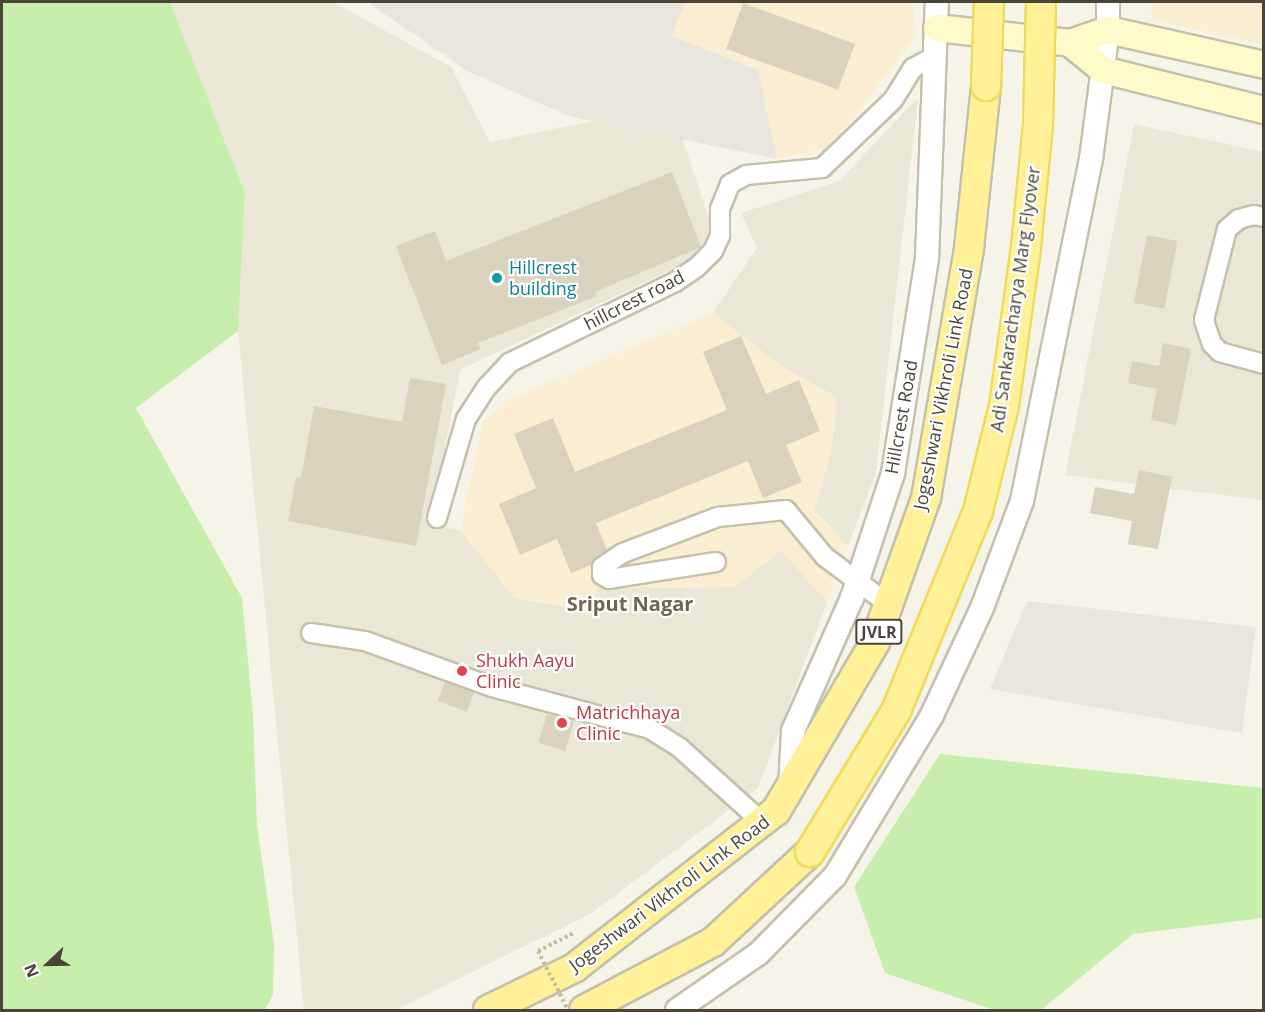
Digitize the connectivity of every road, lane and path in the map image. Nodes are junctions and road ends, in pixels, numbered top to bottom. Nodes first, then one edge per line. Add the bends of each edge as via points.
1 (937, 2) edge
2 (989, 2) edge
3 (1041, 2) edge
4 (1108, 2) edge
5 (937, 28) junction
6 (1108, 30) junction
7 (1070, 43) junction
8 (936, 56) junction
9 (1263, 65) edge
10 (1103, 70) junction
11 (1263, 110) edge
12 (1263, 217) edge
13 (1263, 364) edge
14 (438, 518) dead end
15 (716, 562) dead end
16 (857, 581) junction
17 (888, 604) junction
18 (311, 633) dead end
19 (790, 789) junction
20 (762, 822) junction
21 (578, 930) dead end
22 (488, 1011) edge
23 (568, 1011) edge
24 (584, 1011) edge
25 (677, 1011) edge

1 - 5 street, Hillcrest Road
2 - 17 main road, Jogeshwari Vikhroli Link Road / JVLR, bridge via 986,86 969,248 926,498
3 - 24 main road, Adi Sankaracharya Marg Flyover / JVLR, bridge via 1038,124 1004,406 978,511 896,711 810,852 713,942
4 - 6 street
5 - 7 main road
5 - 8 street, Hillcrest Road
6 - 7 main road
6 - 9 main road
6 - 10 street
7 - 10 main road
8 - 14 street, hillcrest road via 913,68 893,100 822,168 746,174 730,184 720,209 720,236 713,251 696,268 509,363 466,419
8 - 16 street, Hillcrest Road via 927,258 893,473
10 - 11 main road
10 - 25 street via 1091,159 1022,501 982,608 932,715 835,876 758,954
12 - 13 street via 1239,219 1227,229 1204,320 1212,344 1220,352
15 - 16 street via 609,579 602,575 602,567 623,553 718,517 786,510 825,557
16 - 17 street
16 - 19 street, Hillcrest Road via 793,731
17 - 19 main road, Jogeshwari Vikhroli Link Road / JVLR via 875,642
18 - 20 street via 365,641 492,687 650,729 680,748
19 - 20 main road, Jogeshwari Vikhroli Link Road / JVLR via 776,811
20 - 22 main road, Jogeshwari Vikhroli Link Road / JVLR via 574,968
21 - 23 path, bridge via 538,951

